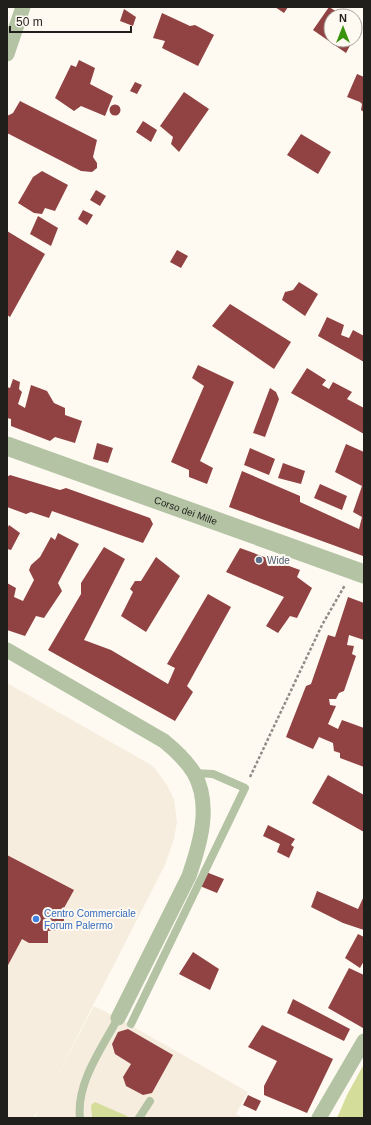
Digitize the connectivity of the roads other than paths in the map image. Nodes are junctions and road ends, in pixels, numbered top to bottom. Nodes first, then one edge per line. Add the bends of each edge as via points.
1 (23, 7) edge
2 (7, 54) edge
3 (7, 446) edge
4 (359, 572) edge
5 (7, 650) edge
6 (194, 773) junction
7 (124, 1021) junction
8 (364, 1041) edge
9 (150, 1101) dead end
10 (80, 1118) edge
11 (139, 1118) edge
12 (319, 1118) edge

1 - 2 street
3 - 4 street, Corso dei Mille
5 - 6 street via 164,741
6 - 7 street via 202,794 203,823 198,851 190,876
6 - 7 lane via 213,774 245,788
7 - 10 lane via 84,1085 79,1103
8 - 12 street
9 - 11 lane

